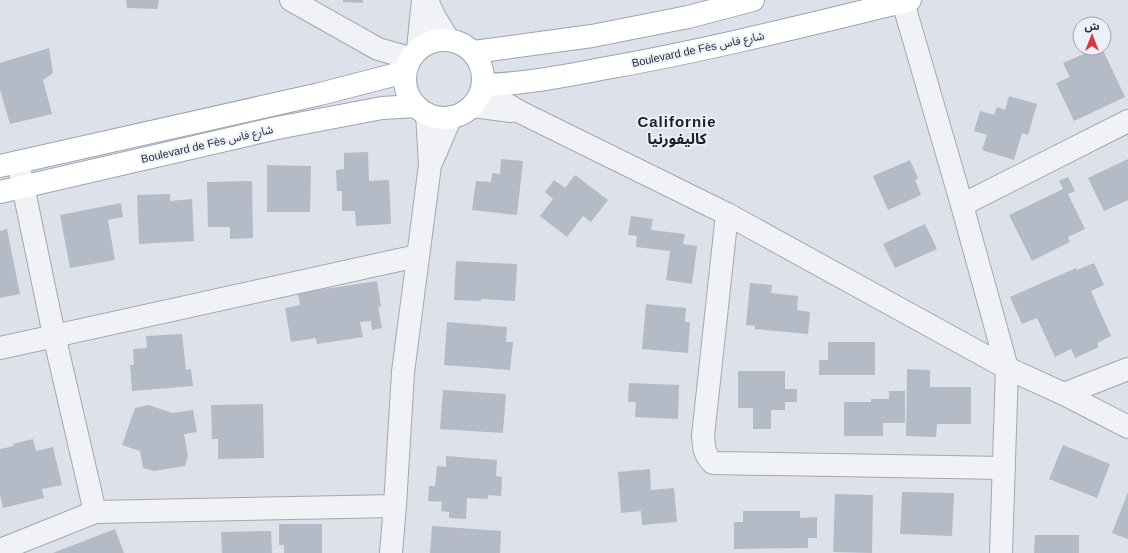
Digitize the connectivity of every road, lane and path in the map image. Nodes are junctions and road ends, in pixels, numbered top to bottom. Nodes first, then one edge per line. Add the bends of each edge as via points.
1 (291, 0) edge
2 (423, 0) edge
3 (427, 0) edge
4 (753, 0) edge
5 (906, 1) edge
6 (448, 39) junction
7 (474, 52) junction
8 (411, 60) junction
9 (479, 94) junction
10 (421, 110) junction
11 (451, 118) junction
12 (1128, 121) edge
13 (9, 164) edge
14 (430, 165) junction
15 (23, 186) junction
16 (0, 192) edge
17 (962, 205) junction
18 (727, 214) junction
19 (417, 256) junction
20 (54, 335) junction
21 (0, 348) edge
22 (1007, 368) junction
23 (1128, 369) edge
24 (1064, 394) junction
25 (1128, 427) edge
26 (1004, 468) junction
27 (395, 506) junction
28 (95, 512) junction
29 (0, 550) edge
30 (391, 553) edge
31 (1001, 553) edge

1 - 8 street via 378,49
2 - 8 street
3 - 6 street
4 - 7 main road via 688,17 592,36
5 - 9 main road, Boulevard de Fès شارع فاس via 693,52 514,84
5 - 17 street
6 - 7 main road via 467,46
6 - 8 main road via 432,41
7 - 9 main road via 484,73
8 - 10 main road via 405,84 408,96
8 - 13 main road via 312,95
9 - 11 main road via 462,114
9 - 18 street
10 - 11 main road via 439,118
10 - 14 street
10 - 15 main road, Boulevard de Fès شارع فاس via 382,108 277,128
11 - 14 street
12 - 17 street
13 - 15 street
14 - 19 street
15 - 16 main road, Boulevard de Fès شارع فاس
15 - 20 street
17 - 22 street
18 - 22 street
18 - 26 street via 703,436 708,459 720,463
19 - 20 street
19 - 27 street via 403,372
20 - 21 street
20 - 28 street
22 - 24 street
22 - 26 street
23 - 24 street
24 - 25 street
26 - 31 street
27 - 28 street
27 - 30 street
28 - 29 street

